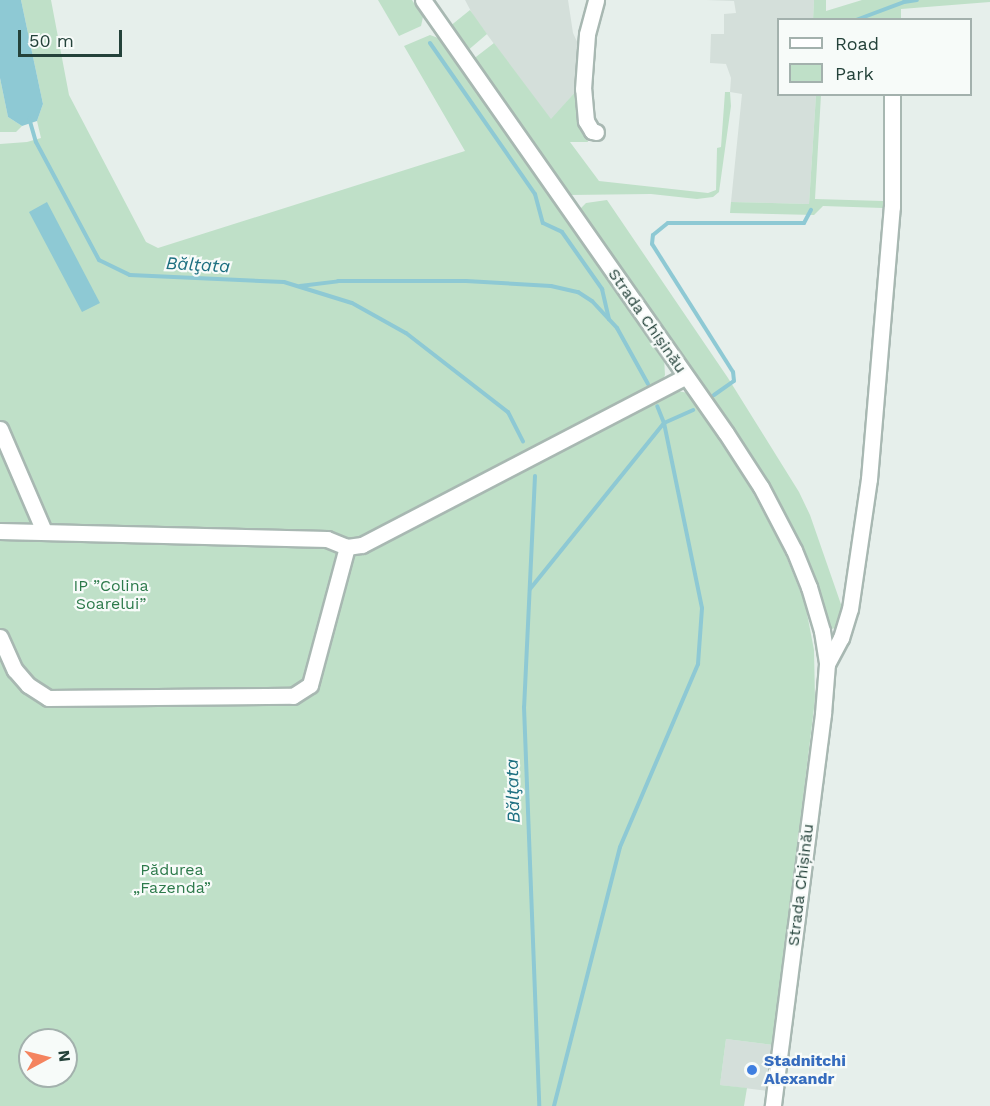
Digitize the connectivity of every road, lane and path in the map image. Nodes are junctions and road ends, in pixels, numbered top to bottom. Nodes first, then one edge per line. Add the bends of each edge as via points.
1 (423, 0) edge
2 (596, 0) edge
3 (892, 96) edge
4 (596, 132) dead end
5 (686, 376) junction
6 (0, 429) edge
7 (0, 531) edge
8 (44, 531) junction
9 (347, 547) junction
10 (0, 637) edge
11 (827, 664) junction
12 (773, 1106) edge

1 - 5 street, Strada Chișinău
2 - 4 street via 587,34 583,89 586,120
3 - 11 street, Strada Chișinău via 891,207 869,478 850,609
5 - 9 street via 362,545
5 - 11 street, Strada Chișinău via 761,487 794,550 822,631
6 - 8 street
7 - 8 street
8 - 9 street via 327,539
9 - 10 street via 310,685 293,696 48,698 28,685 15,670
11 - 12 street, Strada Chișinău

